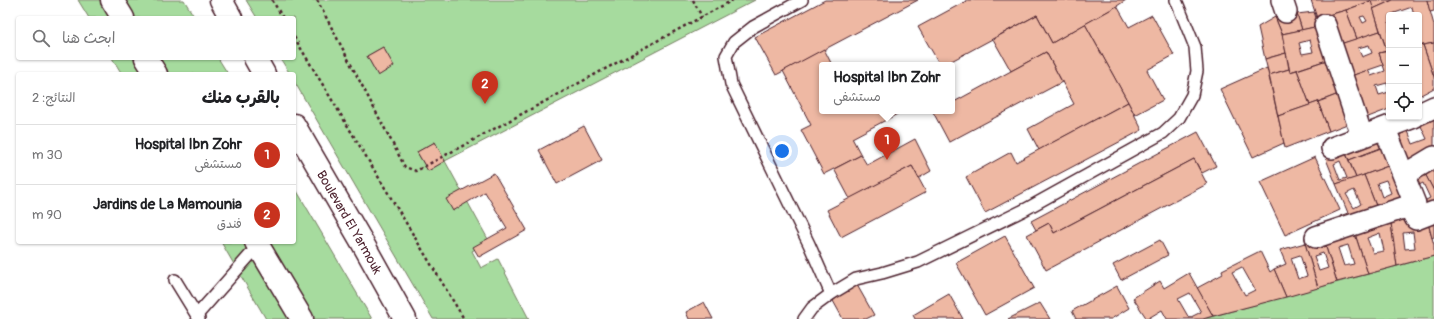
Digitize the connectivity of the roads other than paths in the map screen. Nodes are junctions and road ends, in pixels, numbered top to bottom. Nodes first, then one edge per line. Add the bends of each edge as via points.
1 (112, 0) edge
2 (221, 0) edge
3 (802, 0) edge
4 (1176, 0) edge
5 (122, 16) edge
6 (231, 16) edge
7 (1324, 25) dead end
8 (147, 60) edge
9 (256, 60) edge
10 (155, 72) edge
11 (263, 72) edge
12 (1434, 107) edge
13 (1422, 113) edge
14 (1407, 120) edge
15 (296, 128) edge
16 (1385, 129) junction
17 (1362, 136) junction
18 (1332, 148) dead end
19 (1434, 157) edge
20 (1404, 175) junction
21 (1409, 206) junction
22 (1434, 212) edge
23 (1316, 237) dead end
24 (257, 244) edge
25 (174, 280) dead end
26 (831, 294) junction
27 (198, 317) edge
28 (302, 319) edge
29 (405, 319) edge
30 (804, 319) edge

1 - 5 main road
2 - 6 main road
3 - 26 lane via 734,42 726,56 731,84
4 - 26 lane via 1195,47 1197,71 1192,95 1179,118 1163,133 1026,209 918,262 856,279
7 - 17 street
8 - 10 main road
9 - 11 main road
12 - 13 street
14 - 16 street
15 - 29 main road, Boulevard El Yarmouk
16 - 17 street
16 - 20 street
17 - 18 street
19 - 20 street
20 - 21 street via 1415,204
21 - 22 street via 1416,219
21 - 23 street
24 - 27 lane
24 - 28 main road
25 - 27 lane
26 - 30 lane via 812,308

